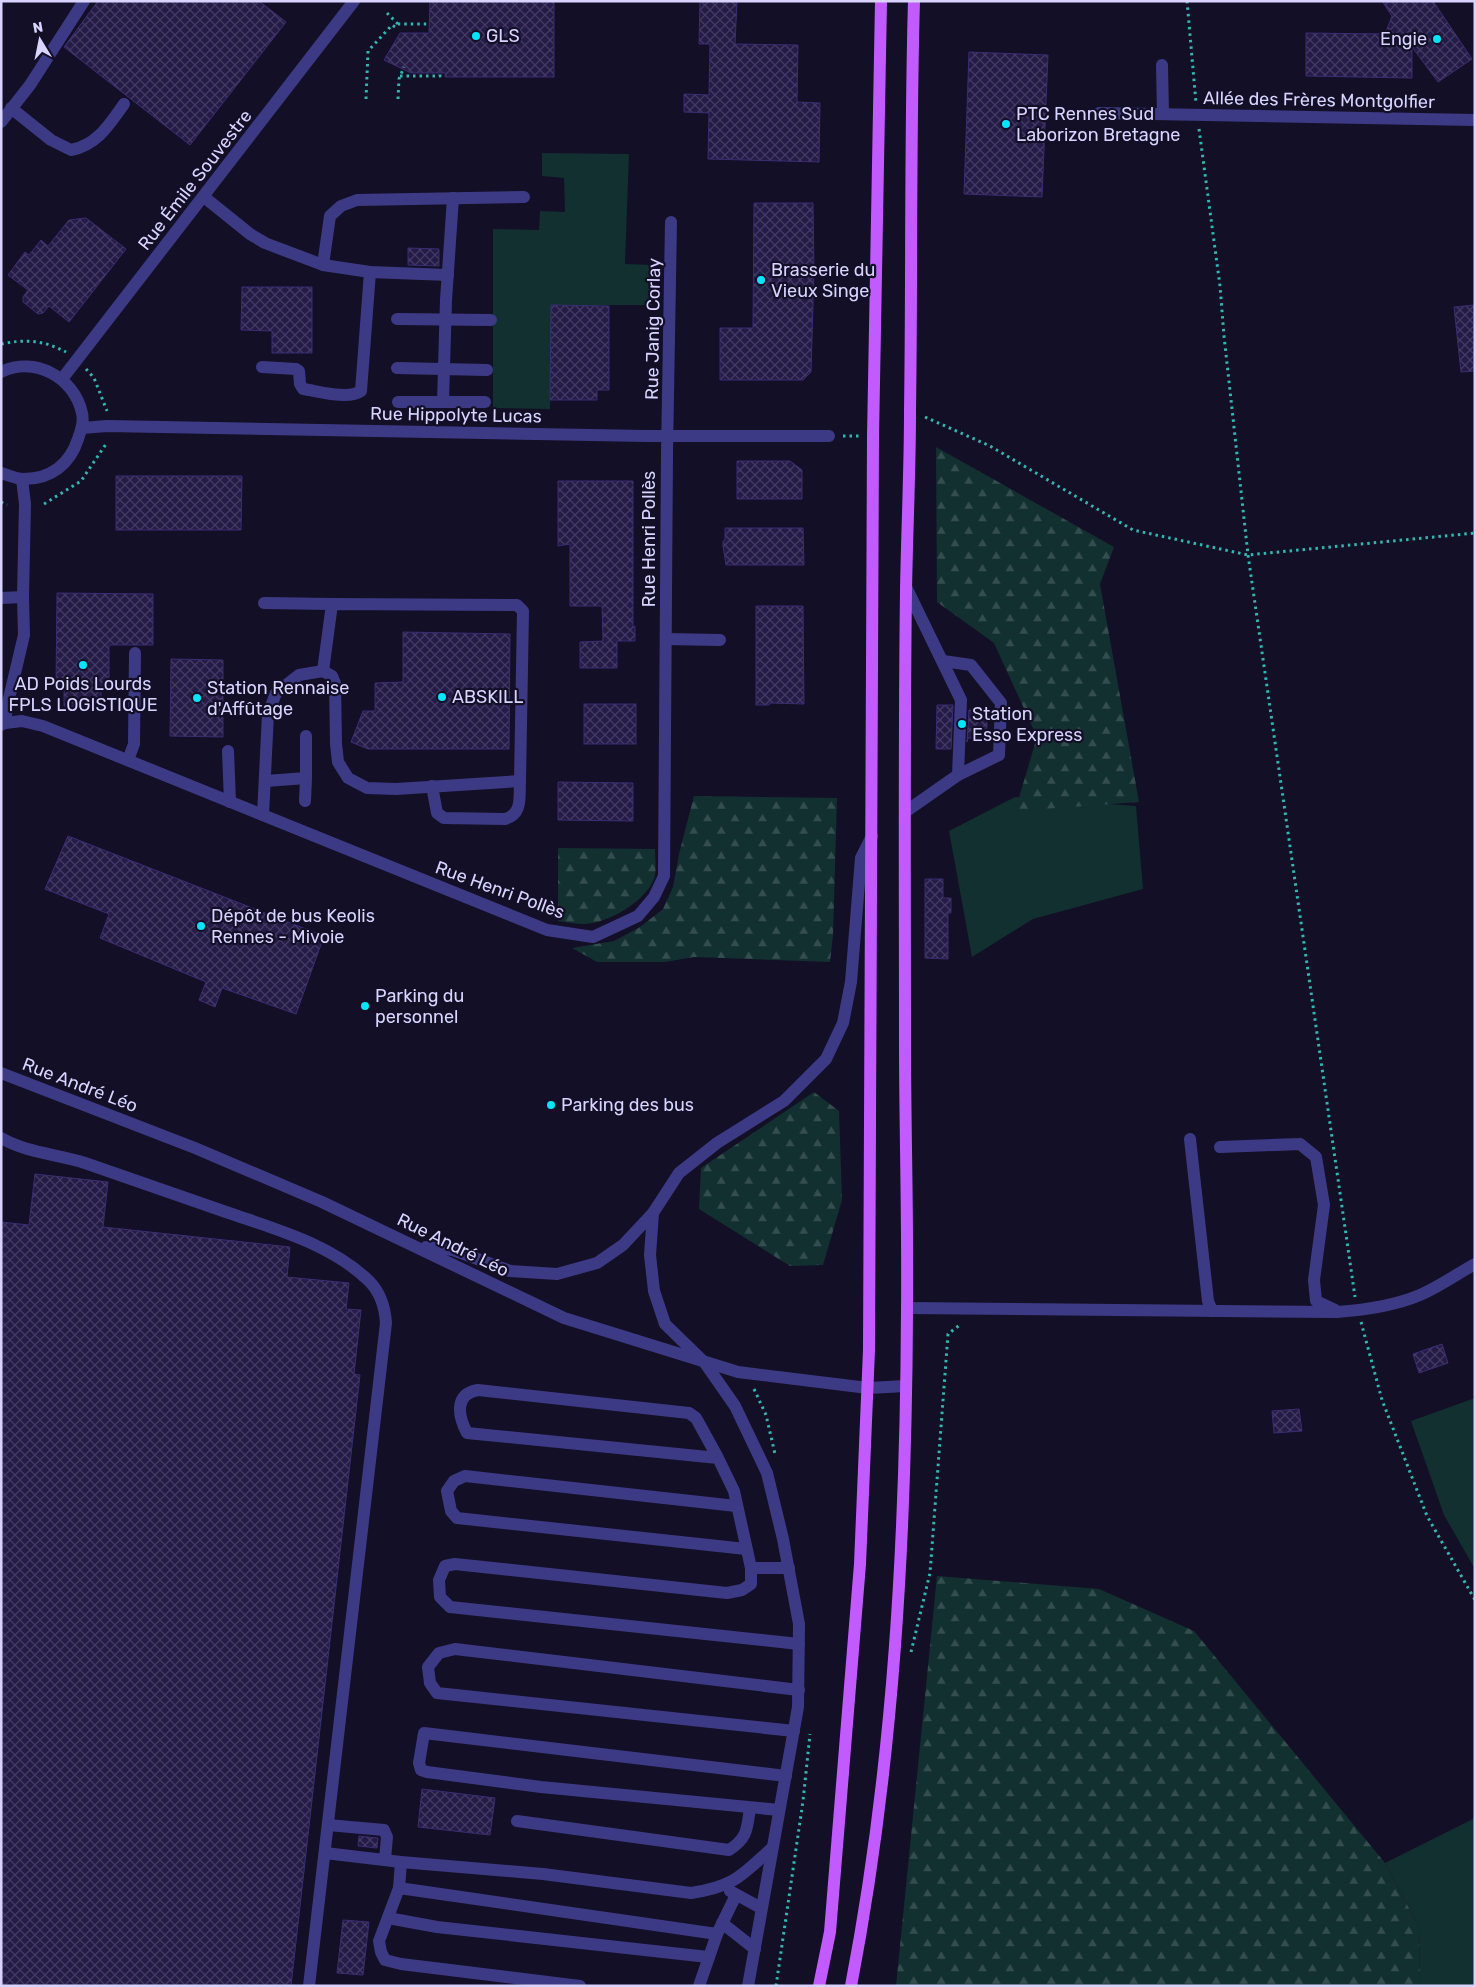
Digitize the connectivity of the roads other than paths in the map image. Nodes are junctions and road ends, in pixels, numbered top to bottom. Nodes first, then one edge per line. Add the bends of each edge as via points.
1 (84, 1) edge
2 (354, 1) edge
3 (881, 1) edge
4 (914, 1) edge
5 (1162, 65) dead end
6 (124, 104) dead end
7 (11, 108) junction
8 (1099, 113) dead end
9 (1163, 114) junction
10 (1475, 120) edge
11 (1, 122) edge
12 (204, 197) junction
13 (524, 197) dead end
14 (453, 198) junction
15 (671, 222) dead end
16 (323, 264) junction
17 (370, 272) junction
18 (448, 274) junction
19 (397, 319) dead end
20 (446, 319) junction
21 (491, 320) dead end
22 (262, 367) dead end
23 (397, 368) dead end
24 (444, 369) junction
25 (487, 370) dead end
26 (1, 372) edge
27 (62, 379) junction
28 (398, 402) dead end
29 (443, 402) junction
30 (485, 402) dead end
31 (82, 428) junction
32 (668, 435) junction
33 (829, 436) road end
34 (1, 473) edge
35 (22, 479) junction
36 (906, 587) junction
37 (23, 597) junction
38 (1, 598) edge
39 (264, 603) dead end
40 (332, 604) junction
41 (666, 638) junction
42 (720, 640) dead end
43 (135, 653) dead end
44 (943, 661) junction
45 (323, 671) junction
46 (3, 724) edge
47 (306, 736) dead end
48 (228, 751) dead end
49 (128, 760) junction
50 (958, 775) junction
51 (306, 778) junction
52 (266, 781) junction
53 (520, 781) junction
54 (432, 786) junction
55 (305, 801) dead end
56 (230, 802) junction
57 (905, 812) junction
58 (263, 815) junction
59 (872, 836) junction
60 (1, 1073) edge
61 (1, 1138) edge
62 (1190, 1138) dead end
63 (1220, 1147) dead end
64 (653, 1213) junction
65 (413, 1245) junction
66 (1475, 1264) edge
67 (907, 1308) junction
68 (1212, 1311) junction
69 (1337, 1312) junction
70 (705, 1363) junction
71 (906, 1386) junction
72 (868, 1388) junction
73 (718, 1458) junction
74 (736, 1506) junction
75 (746, 1550) junction
76 (751, 1568) junction
77 (789, 1568) junction
78 (799, 1644) junction
79 (798, 1690) junction
80 (794, 1731) junction
81 (786, 1776) junction
82 (750, 1808) junction
83 (779, 1810) junction
84 (517, 1821) dead end
85 (328, 1825) junction
86 (772, 1848) junction
87 (324, 1853) junction
88 (385, 1859) junction
89 (401, 1862) junction
90 (722, 1887) junction
91 (399, 1888) junction
92 (736, 1895) junction
93 (761, 1908) junction
94 (388, 1918) junction
95 (719, 1929) junction
96 (755, 1949) junction
97 (708, 1957) junction
98 (309, 1986) edge
99 (580, 1986) edge
100 (699, 1986) edge
101 (748, 1986) edge
102 (819, 1986) edge
103 (851, 1986) edge

1 - 7 street via 30,85
2 - 12 street, Rue Émile Souvestre
3 - 59 main road via 873,437
4 - 36 main road
5 - 9 street
6 - 7 street via 102,134 83,148 71,150 51,140
7 - 11 street
8 - 9 street, Allée des Frères Montgolfier
9 - 10 street, Allée des Frères Montgolfier
12 - 16 street via 250,234
12 - 27 street, Rue Émile Souvestre
13 - 14 street
14 - 16 street via 357,200 341,206 330,216
14 - 18 street
15 - 32 street, Rue Janig Corlay
16 - 17 street
17 - 18 street
17 - 22 street via 361,391 347,395 303,388 296,369
18 - 20 street
19 - 20 street
20 - 21 street
20 - 24 street
23 - 24 street
24 - 25 street
24 - 29 street
26 - 27 street via 23,366 44,369
27 - 31 street via 75,394 82,414
28 - 29 street
29 - 30 street
31 - 32 street, Rue Hippolyte Lucas
31 - 35 street via 74,453 60,468 42,477
32 - 33 street, Rue Hippolyte Lucas
32 - 41 street, Rue Henri Pollès
34 - 35 street
35 - 37 street via 25,504
36 - 44 street
36 - 57 main road
37 - 38 street
37 - 46 street via 24,634
39 - 40 street
40 - 45 street
40 - 53 street via 517,605 523,612
41 - 42 street
41 - 58 street, Rue Henri Pollès via 664,876 654,897 638,916 594,937 547,930
43 - 49 street via 134,744
44 - 50 street via 961,700
44 - 50 street via 971,665 1001,703 999,755
45 - 52 street via 299,675 276,693 268,714
45 - 54 street via 332,676 335,683 338,762 348,778 367,788
46 - 49 street, Rue Henri Pollès via 22,721 43,726
47 - 51 street
48 - 56 street
49 - 56 street, Rue Henri Pollès
50 - 57 street
51 - 52 street
51 - 55 street
52 - 58 street
53 - 54 street
53 - 54 street via 517,812 505,819 444,818 437,813
56 - 58 street, Rue Henri Pollès
57 - 67 main road
59 - 64 street via 861,858 852,982 843,1022 826,1059 784,1101 717,1143 679,1174
59 - 72 main road
60 - 65 street, Rue André Léo via 195,1148
61 - 85 street via 25,1150 85,1162 296,1236 346,1263 369,1282 380,1298 386,1323
62 - 68 street via 1208,1301
63 - 69 street via 1300,1144 1316,1157 1324,1204 1314,1280 1316,1301
64 - 65 street via 623,1245 597,1263 557,1274 510,1271 453,1250
64 - 70 street via 650,1255 654,1291 665,1324
65 - 70 street, Rue André Léo via 564,1318
66 - 69 street via 1421,1295 1382,1306
67 - 68 street
67 - 71 main road
68 - 69 street
70 - 72 street, Rue André Léo via 738,1372
70 - 77 street via 735,1406 767,1473
71 - 72 street, Rue André Léo
71 - 103 main road via 894,1673 881,1794
72 - 102 main road via 859,1574 830,1932
73 - 73 street via 467,1433 459,1413 468,1392 478,1390 689,1413 696,1418
73 - 74 street via 734,1491
74 - 75 street
74 - 75 street via 465,1476 454,1481 447,1491 451,1511 456,1518
75 - 76 street
76 - 77 street
76 - 78 street via 751,1584 727,1593 455,1564 445,1566 439,1580 440,1597 450,1607
77 - 78 street via 799,1624
78 - 79 street
79 - 80 street
79 - 80 street via 455,1650 439,1653 428,1666 430,1683 437,1693
80 - 81 street
81 - 82 street via 424,1733 419,1763 421,1770 427,1772
81 - 83 street
82 - 83 street
82 - 84 street via 747,1830 740,1843 729,1850
83 - 86 street
85 - 87 street
85 - 88 street via 384,1830
86 - 90 street via 738,1879
86 - 93 street
87 - 88 street
87 - 98 street
88 - 89 street
89 - 90 street via 543,1874 691,1893
89 - 91 street
90 - 92 street
91 - 94 street
91 - 95 street
92 - 93 street
92 - 95 street
93 - 96 street
94 - 97 street via 437,1927
94 - 99 street via 379,1941 385,1960
95 - 96 street
95 - 97 street
96 - 101 street
97 - 100 street

